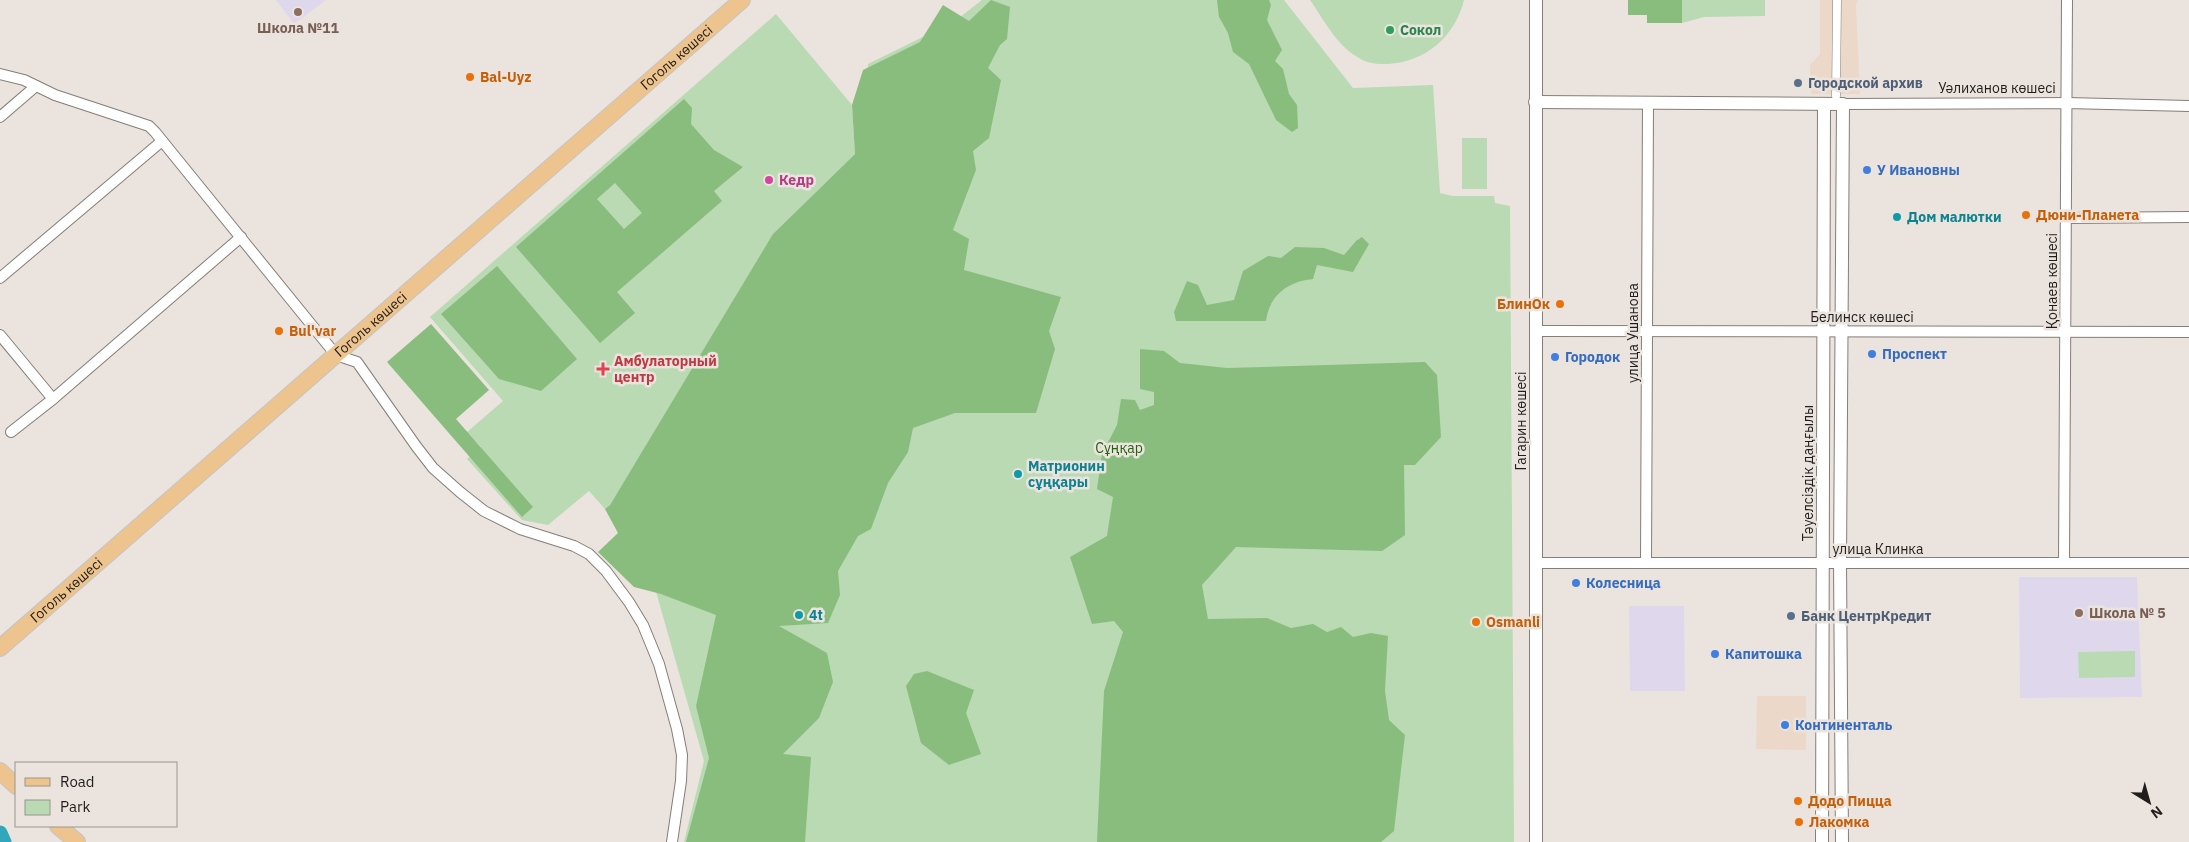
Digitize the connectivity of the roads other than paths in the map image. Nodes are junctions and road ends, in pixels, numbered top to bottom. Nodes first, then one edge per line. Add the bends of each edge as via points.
1 (742, 0) edge
2 (1536, 0) edge
3 (1836, 0) edge
4 (2067, 0) edge
5 (0, 74) edge
6 (36, 86) junction
7 (1840, 100) junction
8 (1535, 102) junction
9 (1648, 102) junction
10 (2067, 103) junction
11 (1824, 104) junction
12 (2189, 106) edge
13 (0, 117) edge
14 (162, 141) junction
15 (2189, 217) edge
16 (2066, 218) junction
17 (241, 238) junction
18 (0, 278) edge
19 (1536, 331) junction
20 (1646, 331) junction
21 (1824, 331) junction
22 (1841, 331) junction
23 (2066, 331) junction
24 (2189, 332) edge
25 (0, 335) edge
26 (336, 354) junction
27 (54, 399) junction
28 (11, 432) dead end
29 (1823, 562) junction
30 (1840, 562) junction
31 (2064, 562) junction
32 (1537, 563) junction
33 (1646, 563) junction
34 (2189, 563) edge
35 (0, 648) edge
36 (0, 770) edge
37 (15, 785) edge
38 (59, 827) edge
39 (77, 842) edge
40 (672, 842) edge
41 (1536, 842) edge
42 (1822, 842) edge
43 (1842, 842) edge

1 - 26 main road, Гоголь көшесі
2 - 8 street, Гагарин көшесі
3 - 7 street
4 - 10 street, Қонаев көшесі
5 - 6 street via 17,77
6 - 13 street
6 - 14 street via 148,126
7 - 10 street, Уәлиханов көшесі
7 - 11 street, Уәлиханов көшесі
7 - 22 street
8 - 9 street, Уәлиханов көшесі
8 - 19 street, Гагарин көшесі
9 - 11 street, Уәлиханов көшесі
9 - 20 street, улица Ушанова
10 - 12 street, Уәлиханов көшесі
10 - 16 street, Қонаев көшесі
11 - 21 street, Тәуелсіздік даңғылы
14 - 17 street
14 - 18 street
15 - 16 street
16 - 23 street, Қонаев көшесі
17 - 26 street
17 - 27 street
19 - 20 street, Белинск көшесі
19 - 32 street, Гагарин көшесі
20 - 21 street, Белинск көшесі
20 - 33 street, улица Ушанова
21 - 22 street, Белинск көшесі
21 - 29 street, Тәуелсіздік даңғылы
22 - 23 street, Белинск көшесі
22 - 30 street
23 - 24 street, Белинск көшесі
23 - 31 street, Қонаев көшесі
25 - 27 street
26 - 35 main road, Гоголь көшесі
26 - 40 street via 357,362 433,468 460,492 484,511 520,529 589,554 630,602 659,664 678,729 681,781
27 - 28 street
29 - 30 street, улица Клинка
29 - 33 street, улица Клинка
29 - 42 street, Тәуелсіздік даңғылы
30 - 31 street, улица Клинка
30 - 43 street
31 - 34 street, улица Клинка
32 - 33 street, улица Клинка
32 - 41 street, Гагарин көшесі
36 - 37 main road
38 - 39 main road

